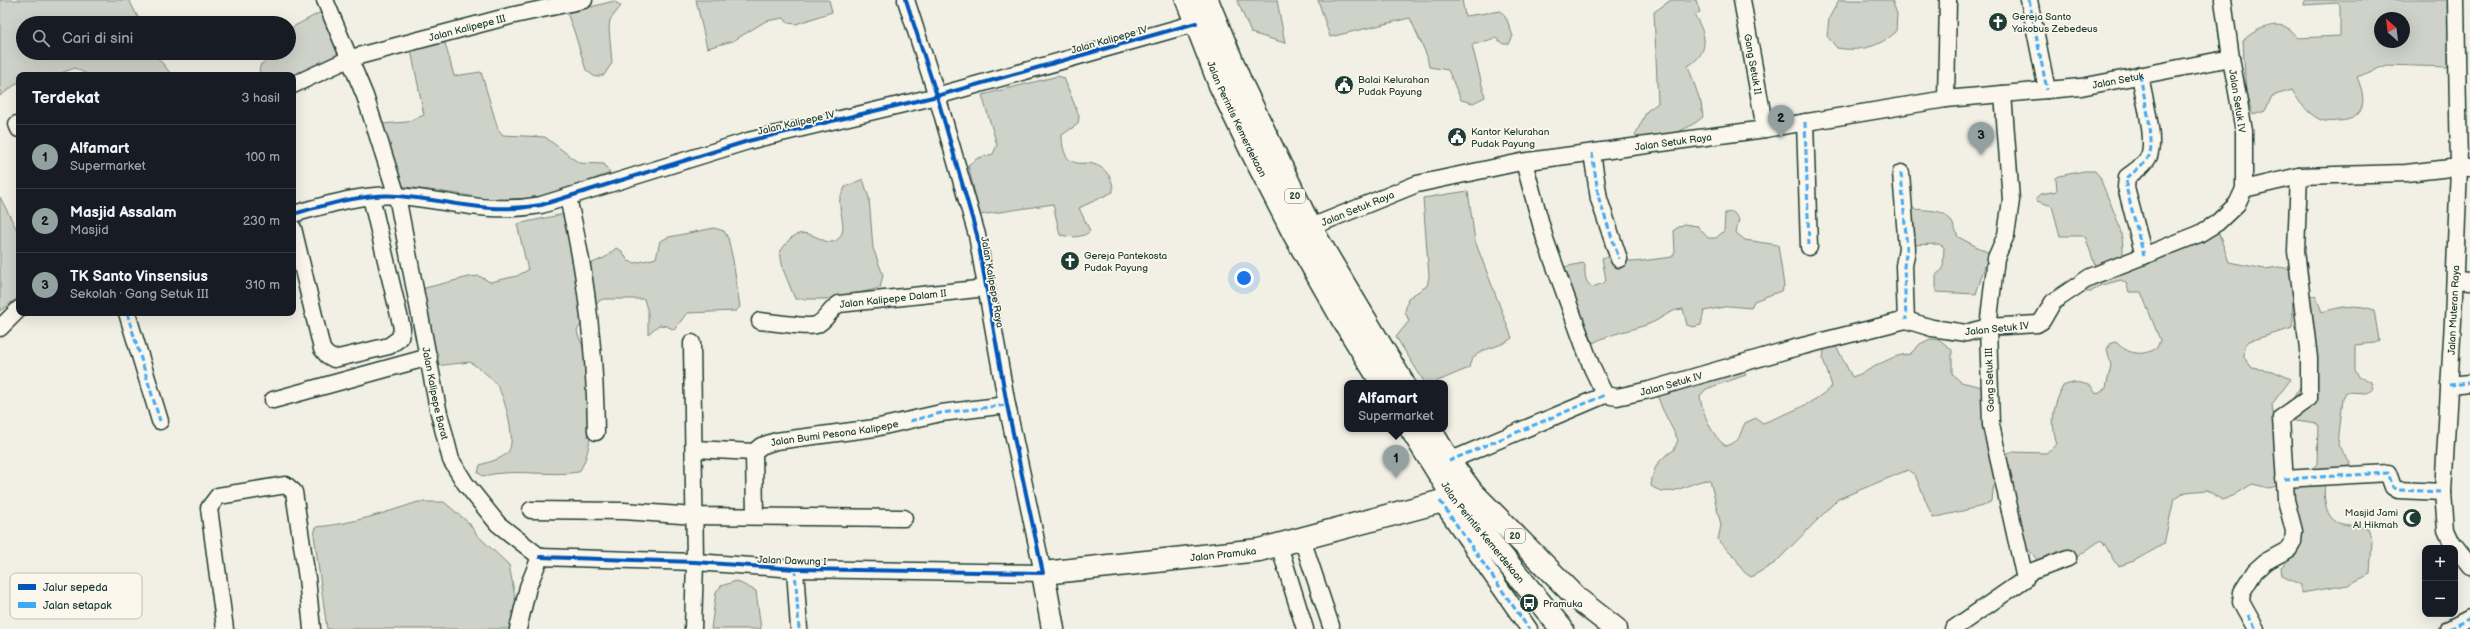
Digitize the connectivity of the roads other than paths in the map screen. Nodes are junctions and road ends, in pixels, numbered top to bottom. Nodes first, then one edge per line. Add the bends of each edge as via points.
1 (325, 0) edge
2 (584, 0) edge
3 (906, 0) edge
4 (1187, 0) edge
5 (1207, 0) edge
6 (1742, 0) edge
7 (1948, 0) edge
8 (2029, 0) edge
9 (2223, 0) edge
10 (2456, 0) edge
11 (1196, 23) junction
12 (351, 58) junction
13 (2231, 58) junction
14 (2140, 75) junction
15 (296, 84) edge
16 (2047, 90) junction
17 (2003, 94) junction
18 (937, 96) junction
19 (1946, 99) junction
20 (1805, 122) junction
21 (1765, 129) junction
22 (1261, 148) junction
23 (1592, 153) junction
24 (1524, 162) junction
25 (2464, 167) edge
26 (1900, 173) dead end
27 (2299, 176) junction
28 (2244, 189) junction
29 (397, 196) junction
30 (371, 197) junction
31 (568, 198) junction
32 (296, 213) edge
33 (1302, 231) junction
34 (296, 240) edge
35 (1809, 247) dead end
36 (2144, 256) junction
37 (1619, 259) dead end
38 (2462, 281) edge
39 (986, 288) junction
40 (16, 312) edge
41 (128, 316) edge
42 (1906, 320) junction
43 (760, 321) dead end
44 (1988, 327) junction
45 (0, 328) edge
46 (692, 343) dead end
47 (429, 358) junction
48 (1380, 380) edge
49 (1401, 380) edge
50 (2470, 383) edge
51 (2449, 385) junction
52 (1605, 395) junction
53 (273, 400) dead end
54 (1007, 405) junction
55 (160, 421) dead end
56 (596, 432) dead end
57 (1413, 432) edge
58 (1432, 432) edge
59 (694, 449) junction
60 (754, 452) junction
61 (1449, 461) junction
62 (2284, 478) junction
63 (2443, 492) junction
64 (1447, 500) junction
65 (531, 510) dead end
66 (695, 516) junction
67 (755, 516) junction
68 (904, 518) dead end
69 (1302, 538) junction
70 (1279, 545) junction
71 (2465, 552) edge
72 (540, 557) junction
73 (2068, 558) dead end
74 (695, 562) junction
75 (2470, 566) edge
76 (795, 569) junction
77 (1043, 573) junction
78 (2025, 574) junction
79 (2470, 618) edge
80 (1331, 626) dead end
81 (225, 629) edge
82 (312, 629) edge
83 (518, 629) edge
84 (693, 629) edge
85 (799, 629) edge
86 (1053, 629) edge
87 (1305, 629) edge
88 (1529, 629) edge
89 (1562, 629) edge
90 (1616, 629) edge
91 (1953, 629) edge
92 (2256, 629) edge
93 (2449, 629) edge

1 - 12 street
2 - 12 street, Jalan Kalipepe III via 510,16
3 - 18 street, Jalan Kalipepe Raya
4 - 11 main road, Jalan Perintis Kemerdekaan / 20
5 - 22 main road, Jalan Perintis Kemerdekaan / 20 via 1240,82
6 - 21 street, Gang Setuk II
7 - 19 street
8 - 16 street
9 - 13 street
10 - 25 street, Jalan Muteran Raya
11 - 18 street, Jalan Kalipepe IV
11 - 22 main road, Jalan Perintis Kemerdekaan / 20 via 1220,84
12 - 15 street, Jalan Kalipepe III
12 - 29 street
13 - 14 street, Jalan Setuk
13 - 28 street, Jalan Setuk IV via 2244,131
14 - 16 street, Jalan Setuk via 2081,87
14 - 36 street via 2152,144 2149,156 2141,167 2127,177 2126,187
16 - 17 street, Jalan Setuk
17 - 19 street, Jalan Setuk
17 - 44 street, Gang Setuk III via 2011,200 2006,235 1996,258
18 - 31 street, Jalan Kalipepe IV via 748,141
18 - 39 street, Jalan Kalipepe Raya via 977,235
19 - 20 street, Jalan Setuk Raya
20 - 21 street, Jalan Setuk Raya
20 - 35 street
21 - 23 street, Jalan Setuk Raya
22 - 33 main road, Jalan Perintis Kemerdekaan / 20
23 - 24 street, Jalan Setuk Raya
23 - 37 street via 1599,199
24 - 33 street, Jalan Setuk Raya via 1417,184
24 - 52 street via 1545,238 1592,368
25 - 27 street
25 - 38 street, Jalan Muteran Raya
26 - 42 street via 1907,249 1904,266
27 - 28 street
27 - 62 street via 2296,251 2309,358 2309,398 2281,418
28 - 36 street, Jalan Setuk IV via 2237,204 2218,223 2199,234
29 - 30 street, Jalan Kalipepe IV
29 - 31 street, Jalan Kalipepe IV via 487,209 520,209
29 - 47 street, Jalan Kalipepe Barat
30 - 32 street, Jalan Kalipepe IV via 324,205
30 - 34 street via 402,328 400,338 389,346 334,359 327,355 322,348
31 - 56 street via 581,250 590,312
33 - 48 main road, Jalan Perintis Kemerdekaan / 20 via 1343,320
33 - 49 main road, Jalan Perintis Kemerdekaan / 20
36 - 44 street, Jalan Setuk IV via 2082,281 2053,302 2042,321 2037,324
38 - 51 street, Jalan Muteran Raya
39 - 43 street, Jalan Kalipepe Dalam II via 839,304 816,325
39 - 54 street, Jalan Kalipepe Raya
40 - 45 street
41 - 55 street
42 - 44 street, Jalan Setuk IV via 1932,328 1966,333
42 - 52 street, Jalan Setuk IV via 1787,350 1650,390 1617,397
44 - 78 street, Gang Setuk III via 1991,425
46 - 59 street
47 - 53 street
47 - 72 street, Jalan Kalipepe Barat via 451,460 465,483 498,524
50 - 51 street
51 - 63 street, Jalan Muteran Raya
52 - 61 street
54 - 60 street, Jalan Bumi Pesona Kalipepe via 776,441 761,446
54 - 77 street, Jalan Kalipepe Raya
57 - 64 main road, Jalan Perintis Kemerdekaan / 20
58 - 61 main road, Jalan Perintis Kemerdekaan / 20
59 - 60 street
59 - 66 street
60 - 67 street
61 - 90 main road, Jalan Perintis Kemerdekaan / 20 via 1472,492 1579,600
62 - 63 street via 2388,473 2393,487 2398,490
62 - 92 street via 2286,500 2294,531 2293,542 2289,549 2265,562 2255,571 2242,592 2241,602
63 - 71 street, Jalan Muteran Raya via 2446,530
64 - 69 main road, Jalan Pramuka
64 - 88 street
64 - 89 main road, Jalan Perintis Kemerdekaan / 20
65 - 66 street via 624,511
66 - 67 street
66 - 74 street
67 - 68 street
69 - 70 main road, Jalan Pramuka
69 - 80 street
70 - 77 main road, Jalan Pramuka via 1259,550
70 - 87 street
71 - 75 street, Jalan Muteran Raya
72 - 74 street, Jalan Dawung I
72 - 83 street via 528,587
73 - 78 street
74 - 76 street, Jalan Dawung I
74 - 84 street
76 - 77 street, Jalan Dawung I
76 - 85 street
77 - 86 main road
78 - 91 street via 2022,583
79 - 93 street
81 - 82 street via 209,508 218,496 286,485 294,492

